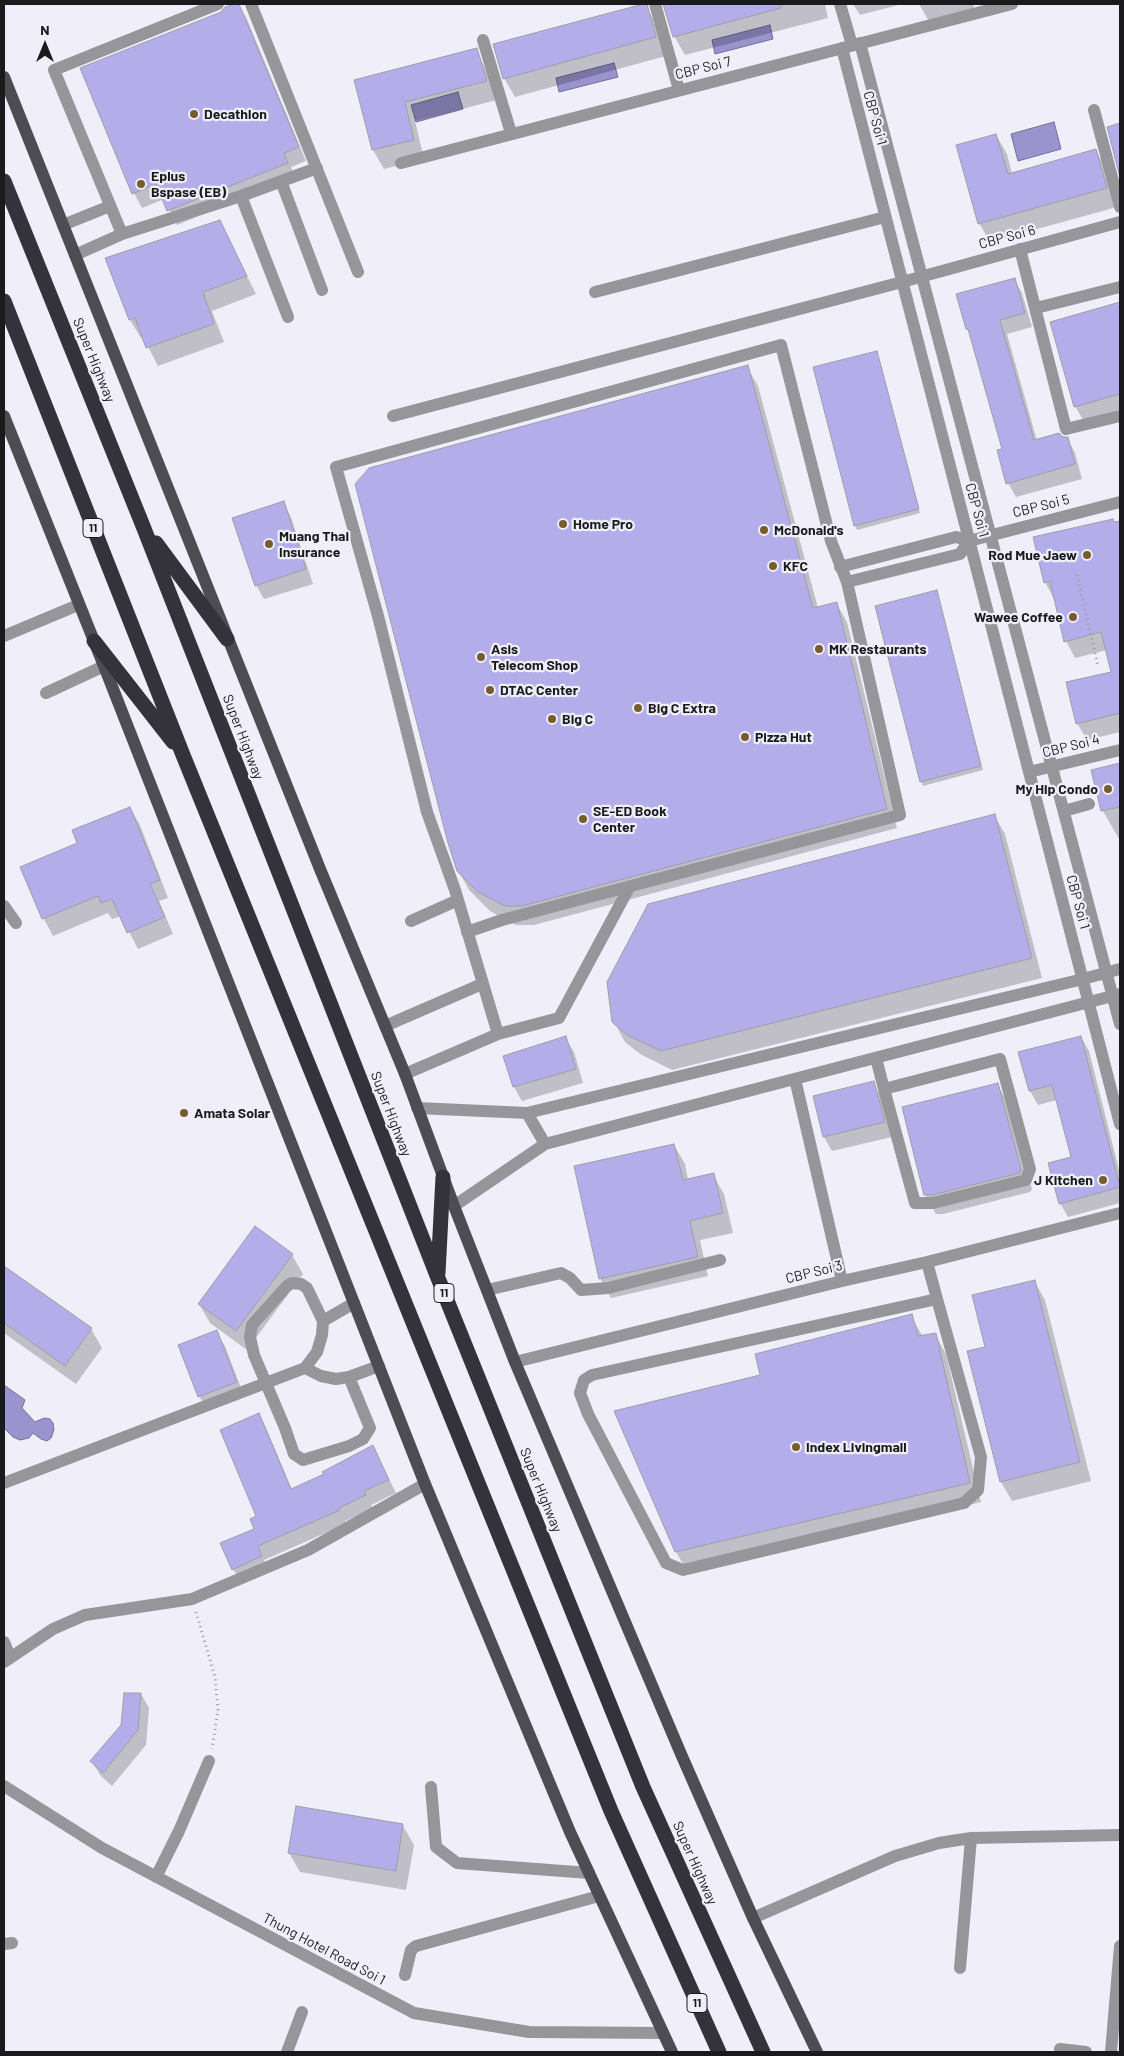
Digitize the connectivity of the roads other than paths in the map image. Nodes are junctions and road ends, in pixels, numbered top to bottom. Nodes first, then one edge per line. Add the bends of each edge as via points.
1 (218, 4) edge
2 (251, 4) edge
3 (654, 4) edge
4 (840, 4) edge
5 (1012, 4) edge
6 (483, 40) dead end
7 (851, 45) junction
8 (4, 77) edge
9 (679, 90) junction
10 (1094, 110) dead end
11 (512, 133) junction
12 (401, 163) dead end
13 (317, 168) junction
14 (4, 181) edge
15 (280, 181) junction
16 (241, 196) junction
17 (110, 206) junction
18 (1120, 207) edge
19 (885, 217) junction
20 (1120, 222) edge
21 (63, 225) junction
22 (122, 234) junction
23 (1020, 249) junction
24 (75, 255) junction
25 (358, 272) dead end
26 (922, 276) junction
27 (902, 282) junction
28 (1120, 287) edge
29 (322, 290) dead end
30 (595, 292) dead end
31 (4, 301) edge
32 (1036, 308) junction
33 (288, 317) dead end
34 (4, 416) edge
35 (393, 416) dead end
36 (1120, 416) edge
37 (1120, 502) edge
38 (143, 526) junction
39 (991, 535) junction
40 (969, 540) junction
41 (840, 568) junction
42 (847, 582) junction
43 (78, 604) junction
44 (4, 636) edge
45 (227, 639) junction
46 (94, 641) junction
47 (104, 666) junction
48 (46, 694) dead end
49 (1120, 750) edge
50 (183, 755) junction
51 (1052, 766) junction
52 (1029, 772) junction
53 (1088, 804) dead end
54 (1064, 811) junction
55 (630, 886) junction
56 (458, 900) junction
57 (4, 906) edge
58 (411, 921) dead end
59 (16, 923) dead end
60 (467, 932) junction
61 (1120, 969) edge
62 (1107, 972) junction
63 (1083, 980) junction
64 (482, 984) junction
65 (1117, 995) edge
66 (1089, 1003) junction
67 (1120, 1024) edge
68 (385, 1026) junction
69 (498, 1034) junction
70 (876, 1058) junction
71 (405, 1074) junction
72 (794, 1079) junction
73 (884, 1090) junction
74 (417, 1108) junction
75 (527, 1113) junction
76 (1120, 1124) edge
77 (545, 1144) junction
78 (443, 1177) junction
79 (454, 1206) junction
80 (1120, 1212) edge
81 (720, 1260) dead end
82 (927, 1262) junction
83 (438, 1278) junction
84 (842, 1281) junction
85 (487, 1290) junction
86 (937, 1299) junction
87 (354, 1303) junction
88 (323, 1321) junction
89 (516, 1362) junction
90 (379, 1366) junction
91 (305, 1368) junction
92 (349, 1377) junction
93 (265, 1384) junction
94 (4, 1483) edge
95 (425, 1484) junction
96 (4, 1642) edge
97 (7, 1660) edge
98 (209, 1761) road end
99 (4, 1786) edge
100 (431, 1787) dead end
101 (1120, 1835) edge
102 (971, 1838) junction
103 (589, 1873) junction
104 (156, 1877) junction
105 (599, 1896) junction
106 (753, 1918) junction
107 (1120, 1946) edge
108 (960, 1968) dead end
109 (404, 1975) dead end
110 (302, 2012) dead end
111 (663, 2033) junction
112 (1060, 2049) dead end
113 (287, 2052) edge
114 (672, 2052) edge
115 (719, 2052) edge
116 (763, 2052) edge
117 (817, 2052) edge
118 (1086, 2052) edge
119 (1112, 2052) edge

1 - 17 street via 54,70
2 - 13 street
3 - 9 street
4 - 7 street
5 - 7 street, CBP Soi 7
6 - 11 street
7 - 9 street, CBP Soi 7
7 - 19 street, CBP Soi 1
7 - 26 street, CBP Soi 1
8 - 21 main road
9 - 11 street, CBP Soi 7
10 - 18 street
11 - 12 street, CBP Soi 7
13 - 15 street
13 - 25 street
14 - 38 highway, Super Highway / 11
15 - 16 street
15 - 29 street
16 - 22 street
16 - 33 street
17 - 21 street
17 - 22 street
19 - 27 street, CBP Soi 1
19 - 30 street
20 - 23 street, CBP Soi 6
21 - 24 main road
22 - 24 street
23 - 26 street, CBP Soi 6
23 - 32 street
24 - 45 main road
26 - 27 street, CBP Soi 6
26 - 39 street, CBP Soi 1
27 - 35 street, CBP Soi 6
27 - 40 street, CBP Soi 1
28 - 32 street
31 - 50 highway, 11
32 - 36 street via 1066,429
34 - 43 main road
37 - 39 street, CBP Soi 5
38 - 45 highway
38 - 83 highway, Super Highway / 11
39 - 40 street, CBP Soi 5
39 - 51 street, CBP Soi 1
40 - 41 street, CBP Soi 5 via 956,537
40 - 42 street via 960,554
40 - 52 street, CBP Soi 1
41 - 42 street
41 - 56 street via 781,345 336,467 378,616 427,812
42 - 55 street via 900,815
43 - 44 street
43 - 46 main road
45 - 68 main road
46 - 47 main road
46 - 50 highway
47 - 48 street
47 - 87 main road
49 - 51 street, CBP Soi 4
50 - 115 highway, 11 via 611,1811
51 - 52 street, CBP Soi 4
51 - 54 street, CBP Soi 1
52 - 63 street, CBP Soi 1
53 - 54 street
54 - 62 street, CBP Soi 1
55 - 60 street
55 - 69 street via 559,1018
56 - 58 street
56 - 60 street
57 - 59 street
60 - 64 street
61 - 62 street
62 - 63 street
62 - 65 street, CBP Soi 1
63 - 66 street, CBP Soi 1
63 - 75 street
64 - 68 street
64 - 69 street
65 - 66 street
65 - 67 street, CBP Soi 1
66 - 70 street
66 - 76 street, CBP Soi 1
68 - 71 main road
69 - 71 street
70 - 72 street
70 - 73 street
71 - 74 main road
72 - 77 street
72 - 84 street
73 - 73 street via 915,1202 933,1203 1026,1180 1030,1169 1000,1059
74 - 75 street
74 - 78 main road
75 - 77 street
77 - 79 street
78 - 79 main road
78 - 83 highway
79 - 85 main road
80 - 82 street, CBP Soi 3
81 - 85 street via 608,1288 581,1290 561,1273
82 - 84 street, CBP Soi 3
82 - 86 street
83 - 116 highway, Super Highway / 11 via 643,1786
84 - 89 street, CBP Soi 3
85 - 89 main road
86 - 86 street via 980,1457 978,1490 964,1502 683,1570 666,1563 588,1414 580,1392 584,1380 592,1375
87 - 88 street
87 - 90 main road
88 - 91 street via 317,1352
88 - 93 street via 307,1288 292,1283 287,1286 252,1325 250,1337
89 - 106 main road
90 - 92 street
90 - 95 main road
91 - 92 street via 321,1376
91 - 93 street
92 - 93 street via 370,1428 363,1439 349,1446 303,1460 294,1454
93 - 94 street
95 - 97 street via 308,1550 192,1599 85,1615 53,1628
95 - 103 main road
96 - 97 street
98 - 104 street
99 - 104 street, Thung Hotel Road Soi 1 via 102,1848
100 - 103 street via 436,1848 457,1863
101 - 102 street
102 - 106 street via 939,1843 895,1856
102 - 108 street
103 - 105 main road
104 - 111 street, Thung Hotel Road Soi 1 via 414,2013 529,2032
105 - 109 street via 416,1946
105 - 111 main road
106 - 117 main road
107 - 119 street
110 - 113 street
111 - 114 main road
112 - 118 street

